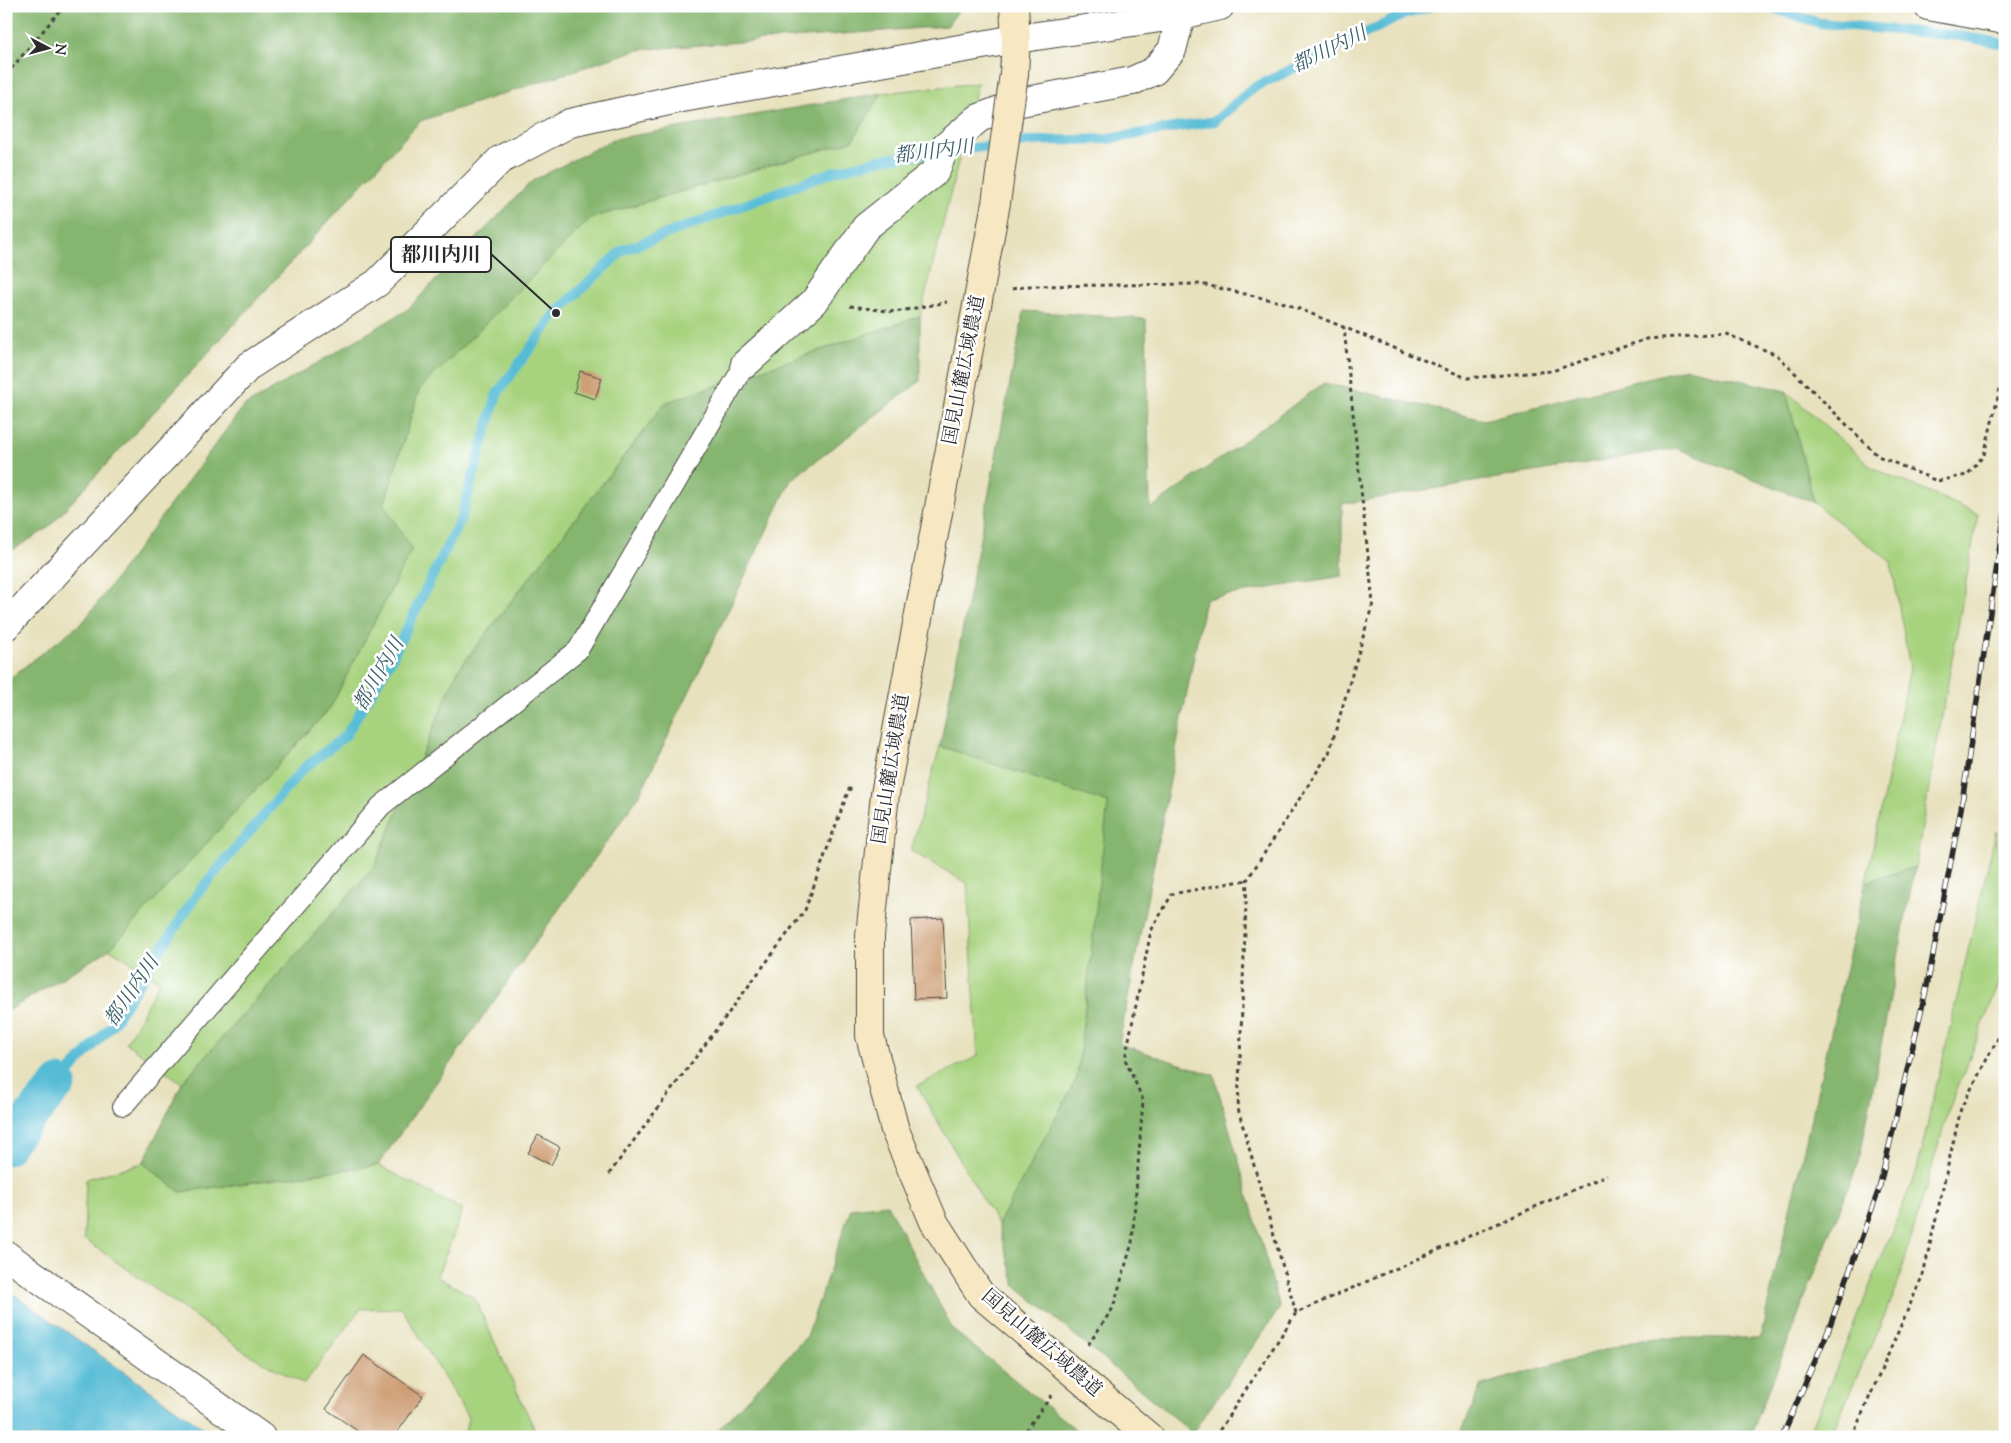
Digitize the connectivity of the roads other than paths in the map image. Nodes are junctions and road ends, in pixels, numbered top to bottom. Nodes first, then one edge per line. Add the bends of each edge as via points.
1 (1014, 6) edge
2 (1220, 6) edge
3 (1928, 6) edge
4 (1181, 14) junction
5 (2005, 20) edge
6 (1016, 39) junction
7 (745, 364) joint
8 (6, 626) edge
9 (124, 1106) dead end
10 (6, 1255) edge
11 (261, 1437) edge
12 (1149, 1437) edge

1 - 6 street, 国見山麓広域農道
2 - 4 street
3 - 5 street
4 - 6 street
4 - 7 street via 1172,50 1154,71 1132,81 1021,102 979,118 940,160 866,227 814,302
6 - 8 street via 682,98 570,123 500,160 377,283 249,366
6 - 12 street, 国見山麓広域農道, bridge via 996,203 885,794 870,936 870,1036 896,1130 934,1222 981,1296
7 - 9 lane via 578,650 381,806
10 - 11 street

